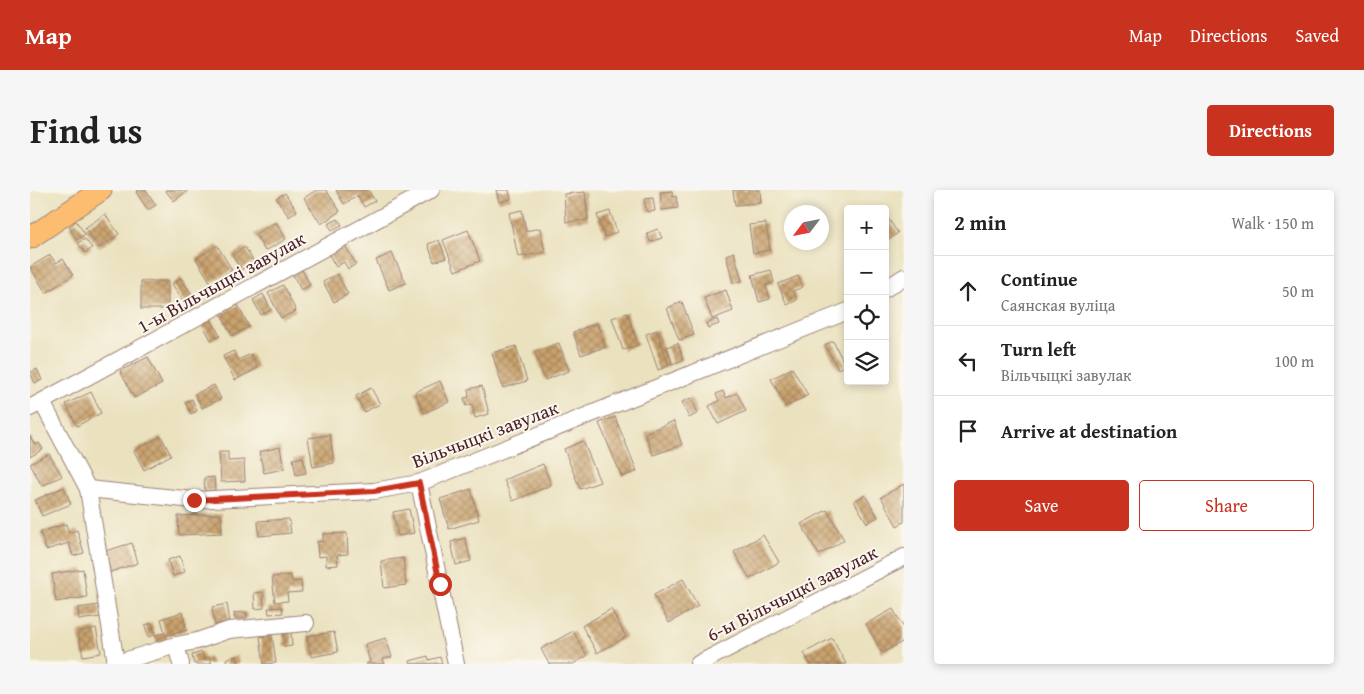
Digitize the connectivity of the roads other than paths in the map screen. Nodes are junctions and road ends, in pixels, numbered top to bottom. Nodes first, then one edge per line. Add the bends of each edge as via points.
1 (101, 190) edge
2 (431, 190) edge
3 (30, 238) edge
4 (904, 277) edge
5 (889, 286) edge
6 (844, 313) edge
7 (36, 405) edge
8 (419, 483) junction
9 (88, 489) junction
10 (904, 557) edge
11 (306, 623) dead end
12 (176, 645) junction
13 (115, 664) edge
14 (181, 664) edge
15 (456, 664) edge
16 (698, 664) edge

1 - 3 main road
2 - 7 street, 1-ы Вільчыцкі завулак
4 - 5 street
6 - 8 street, Вільчыцкі завулак
7 - 9 street
8 - 9 street, Вільчыцкі завулак via 374,491 194,500
8 - 15 street
9 - 13 street
10 - 16 street, 6-ы Вільчыцкі завулак
11 - 12 street via 228,630
12 - 13 street
12 - 14 street

